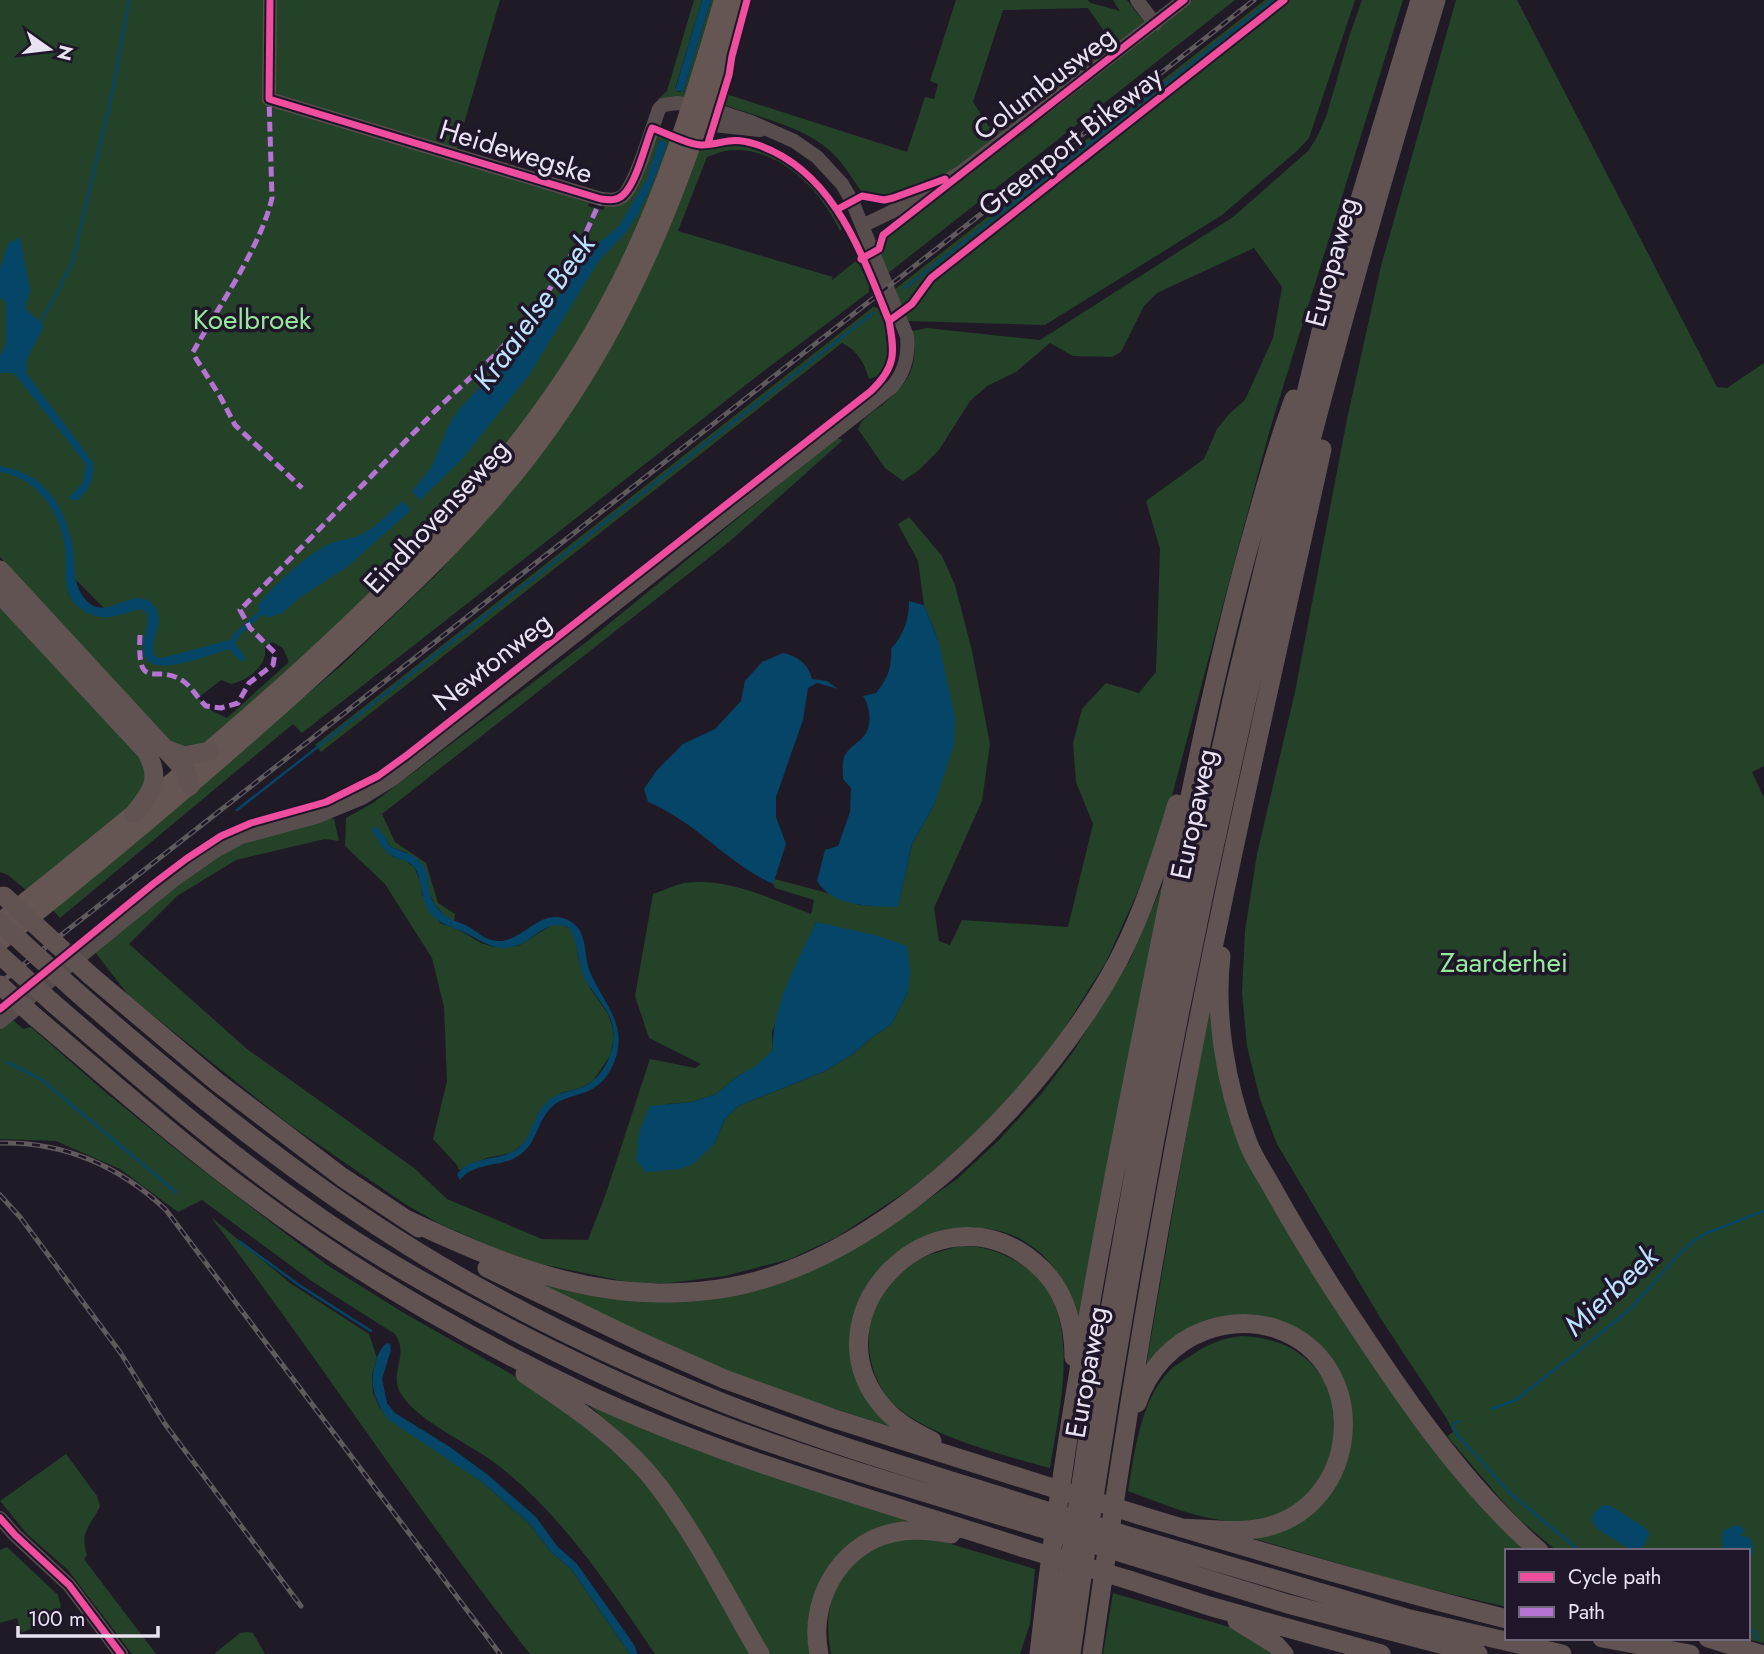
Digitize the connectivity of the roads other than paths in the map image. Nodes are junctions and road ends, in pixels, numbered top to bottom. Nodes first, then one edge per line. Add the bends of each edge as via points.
1 (270, 0) edge
2 (723, 0) edge
3 (737, 0) edge
4 (1137, 0) edge
5 (1184, 0) edge
6 (1420, 0) edge
7 (1436, 0) edge
8 (1155, 24) junction
9 (697, 112) junction
10 (1385, 169) junction
11 (862, 226) junction
12 (1324, 319) junction
13 (0, 570) edge
14 (0, 594) edge
15 (1212, 690) junction
16 (136, 740) junction
17 (164, 748) junction
18 (210, 751) junction
19 (185, 779) junction
20 (134, 814) junction
21 (1236, 836) junction
22 (2, 894) edge
23 (0, 922) edge
24 (0, 942) edge
25 (0, 955) edge
26 (0, 985) edge
27 (0, 1022) edge
28 (408, 1220) junction
29 (471, 1334) junction
30 (1075, 1397) junction
31 (1121, 1454) junction
32 (972, 1463) junction
33 (1030, 1515) junction
34 (0, 1520) edge
35 (1182, 1528) junction
36 (1134, 1547) junction
37 (1024, 1548) junction
38 (1537, 1549) edge
39 (1044, 1604) junction
40 (1209, 1606) junction
41 (1505, 1618) edge
42 (1613, 1640) edge
43 (1714, 1640) edge
44 (121, 1654) edge
45 (760, 1654) edge
46 (819, 1654) edge
47 (1029, 1654) edge
48 (1039, 1654) edge
49 (1056, 1654) edge
50 (1071, 1654) edge
51 (1091, 1654) edge
52 (1284, 1654) edge
53 (1381, 1654) edge
54 (1478, 1654) edge
55 (1562, 1654) edge
56 (1690, 1654) edge
57 (1760, 1654) edge

1 - 9 street, Heidewegske via 269,99 601,199 623,196 631,184 659,109 668,105
2 - 9 main road, Eindhovenseweg
3 - 9 main road, Eindhovenseweg
4 - 8 street
5 - 8 street, Columbusweg
6 - 12 highway, Europaweg
7 - 10 highway, Europaweg
8 - 11 street, Columbusweg via 961,172
9 - 11 street via 751,122 817,157 842,184
9 - 18 main road, Eindhovenseweg via 613,296 575,362 523,436 472,500 416,559
9 - 19 main road, Eindhovenseweg via 676,192 638,278 589,367 529,456 427,570 281,706
10 - 21 highway
10 - 50 highway, Europaweg via 1286,537 1230,773 1160,1110 1106,1417
11 - 27 street, Newtonweg via 907,336 907,360 891,387 393,779 316,817 242,837 217,850
12 - 15 highway via 1281,432
12 - 49 highway, Europaweg via 1236,682 1146,1106
13 - 17 highway
14 - 16 highway
15 - 28 highway via 1155,876 1118,961 1095,1000 1017,1104 966,1155 883,1220 831,1250 754,1282 658,1293 589,1286 521,1269
15 - 30 highway via 1127,1106
16 - 19 highway
16 - 20 highway via 151,760 154,776 149,794
17 - 18 highway via 184,756
17 - 19 highway
18 - 19 main road, Eindhovenseweg
19 - 20 main road, Eindhovenseweg
19 - 24 main road, Eindhovenseweg
20 - 23 main road, Eindhovenseweg
21 - 31 highway via 1182,1106
21 - 38 highway via 1221,962 1221,1023 1228,1084 1249,1145 1305,1246 1415,1409 1478,1492
22 - 28 highway, bridge via 217,1082 342,1177
23 - 33 highway, bridge via 206,1103 412,1248 591,1345 722,1402
25 - 33 highway, bridge via 195,1125 262,1176 404,1271 495,1321 575,1362 716,1423 833,1465
26 - 29 highway, bridge via 184,1143 260,1201 361,1270
28 - 32 highway via 525,1287 724,1379
29 - 37 highway via 579,1390 712,1447
29 - 45 highway via 603,1429 651,1478 685,1525
30 - 32 highway via 1074,1344 1066,1308 1053,1282 1029,1257 994,1241 966,1237 940,1241 903,1258 877,1286 865,1311 860,1351 866,1378 896,1420
30 - 39 highway
31 - 35 highway via 1148,1379 1189,1336 1238,1323 1264,1325 1305,1344 1328,1368 1340,1393 1344,1429 1336,1467 1317,1497 1302,1510 1262,1528
31 - 51 highway
32 - 35 highway, bridge
33 - 36 highway, bridge
34 - 44 street via 69,1585
35 - 41 highway
36 - 54 highway via 1300,1607
36 - 55 highway
37 - 40 highway, bridge
37 - 46 highway via 915,1530 872,1540 847,1556 827,1587 818,1615
39 - 47 highway
39 - 48 highway
40 - 52 highway via 1258,1632
40 - 53 highway
42 - 56 highway
43 - 57 highway

